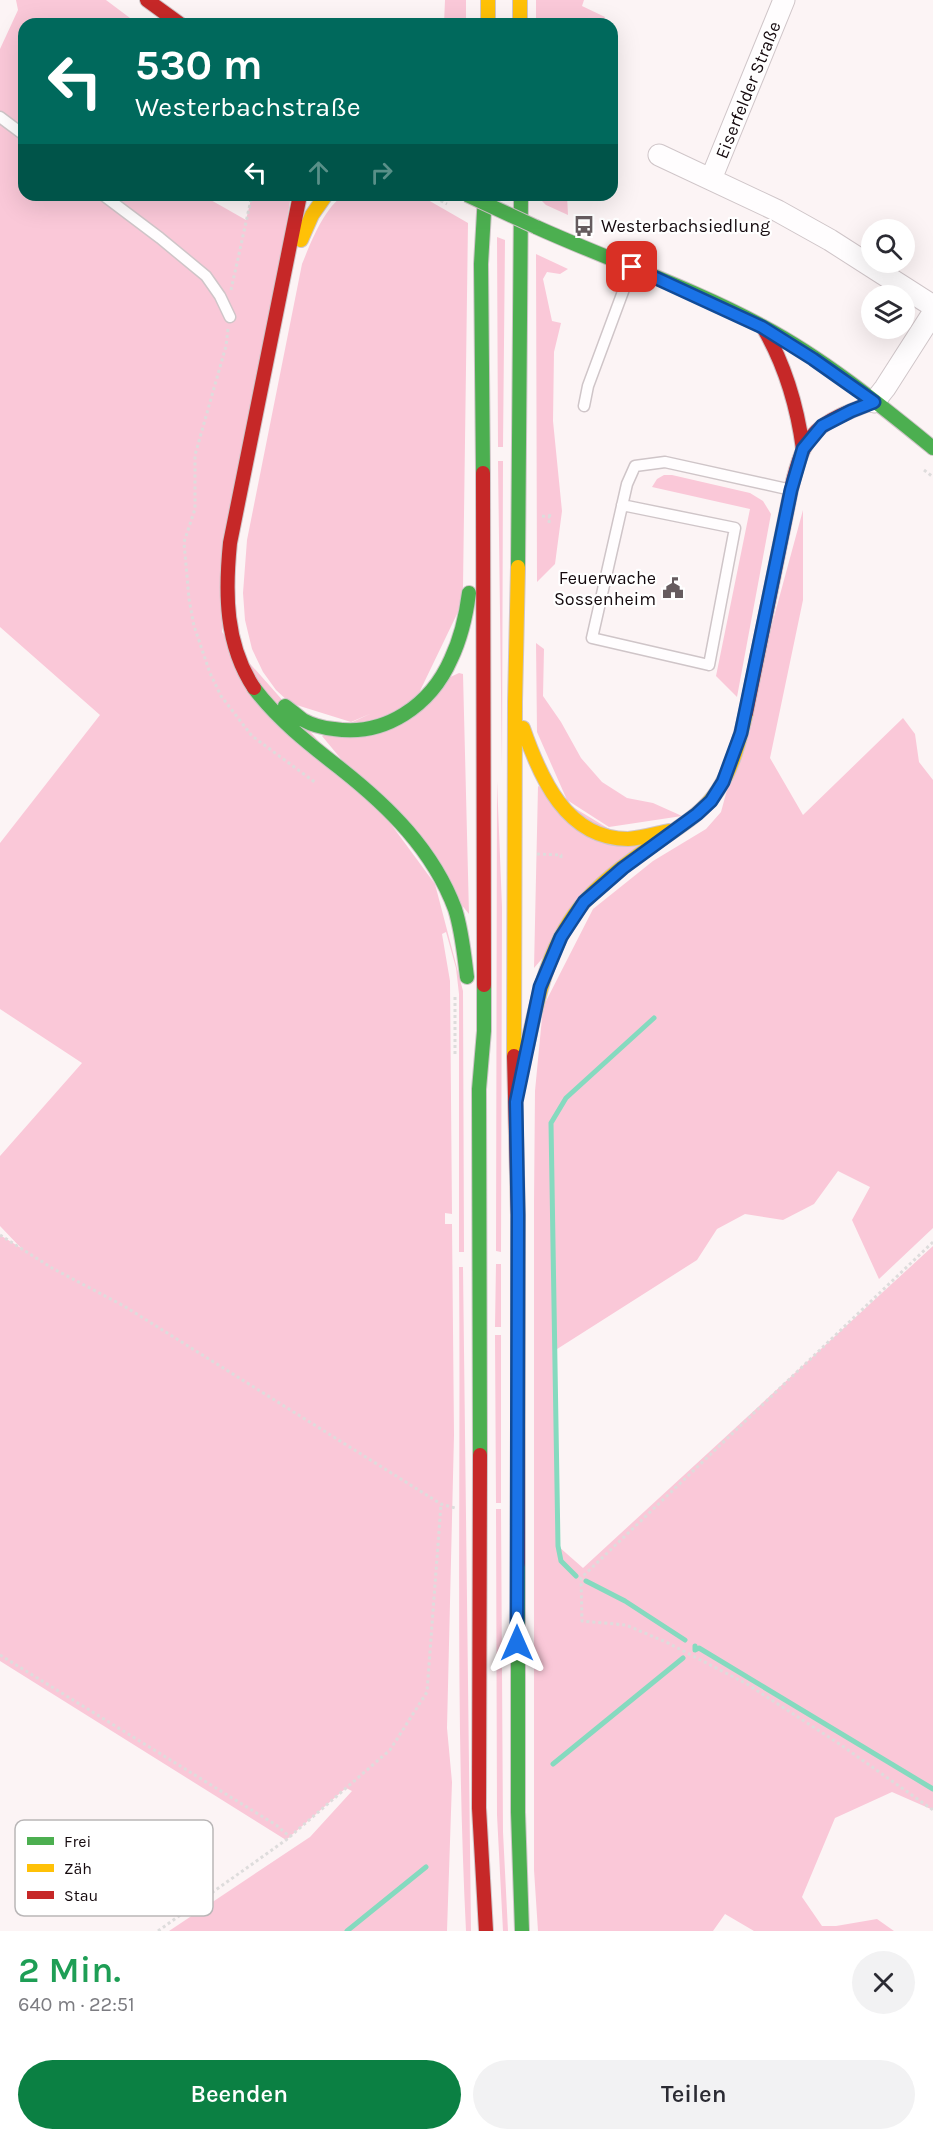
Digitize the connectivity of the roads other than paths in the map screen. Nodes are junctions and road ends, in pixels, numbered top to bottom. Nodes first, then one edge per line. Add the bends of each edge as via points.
1 (147, 0) edge
2 (488, 0) edge
3 (520, 0) edge
4 (784, 0) edge
5 (172, 18) edge
6 (488, 18) edge
7 (520, 18) edge
8 (0, 117) edge
9 (18, 130) edge
10 (659, 155) dead end
11 (711, 179) junction
12 (111, 201) edge
13 (299, 201) edge
14 (322, 201) edge
15 (479, 201) edge
16 (485, 201) edge
17 (521, 201) edge
18 (632, 267) junction
19 (933, 306) edge
20 (933, 313) edge
21 (230, 317) road end
22 (762, 327) junction
23 (874, 402) junction
24 (584, 406) dead end
25 (933, 448) edge
26 (803, 449) junction
27 (791, 490) junction
28 (622, 505) junction
29 (484, 517) junction
30 (515, 702) junction
31 (674, 830) junction
32 (461, 996) road end
33 (470, 1031) dead end
34 (479, 1089) junction
35 (516, 1102) junction
36 (486, 1931) edge
37 (522, 1931) edge

1 - 5 main road
2 - 6 main road
3 - 7 main road
4 - 11 street, Eiserfelder Straße
8 - 9 lane
10 - 11 street
11 - 19 street via 830,240
12 - 21 lane via 206,276
13 - 32 main road via 230,543 230,634 244,672 276,716 386,806 430,857 458,920 466,960
14 - 29 main road via 301,241 239,555 239,623 246,652 258,677 278,702 303,720 328,728 374,728 396,721 418,706 438,683 461,637
15 - 18 main road, bridge
16 - 29 main road via 481,264
17 - 30 main road
18 - 22 main road
18 - 24 lane
20 - 23 street
22 - 23 main road
22 - 26 main road via 788,373
23 - 25 main road
23 - 26 main road via 822,426
26 - 27 main road
27 - 28 lane via 665,462 635,466
27 - 31 main road via 732,761 711,801
28 - 28 lane via 735,528 709,665 592,638
29 - 34 main road via 484,1031
30 - 31 main road via 536,768 567,813 588,828 619,838
30 - 35 main road
31 - 35 main road via 604,883 568,924 540,987
33 - 34 main road
34 - 36 main road via 479,1808
35 - 37 main road via 518,1812

